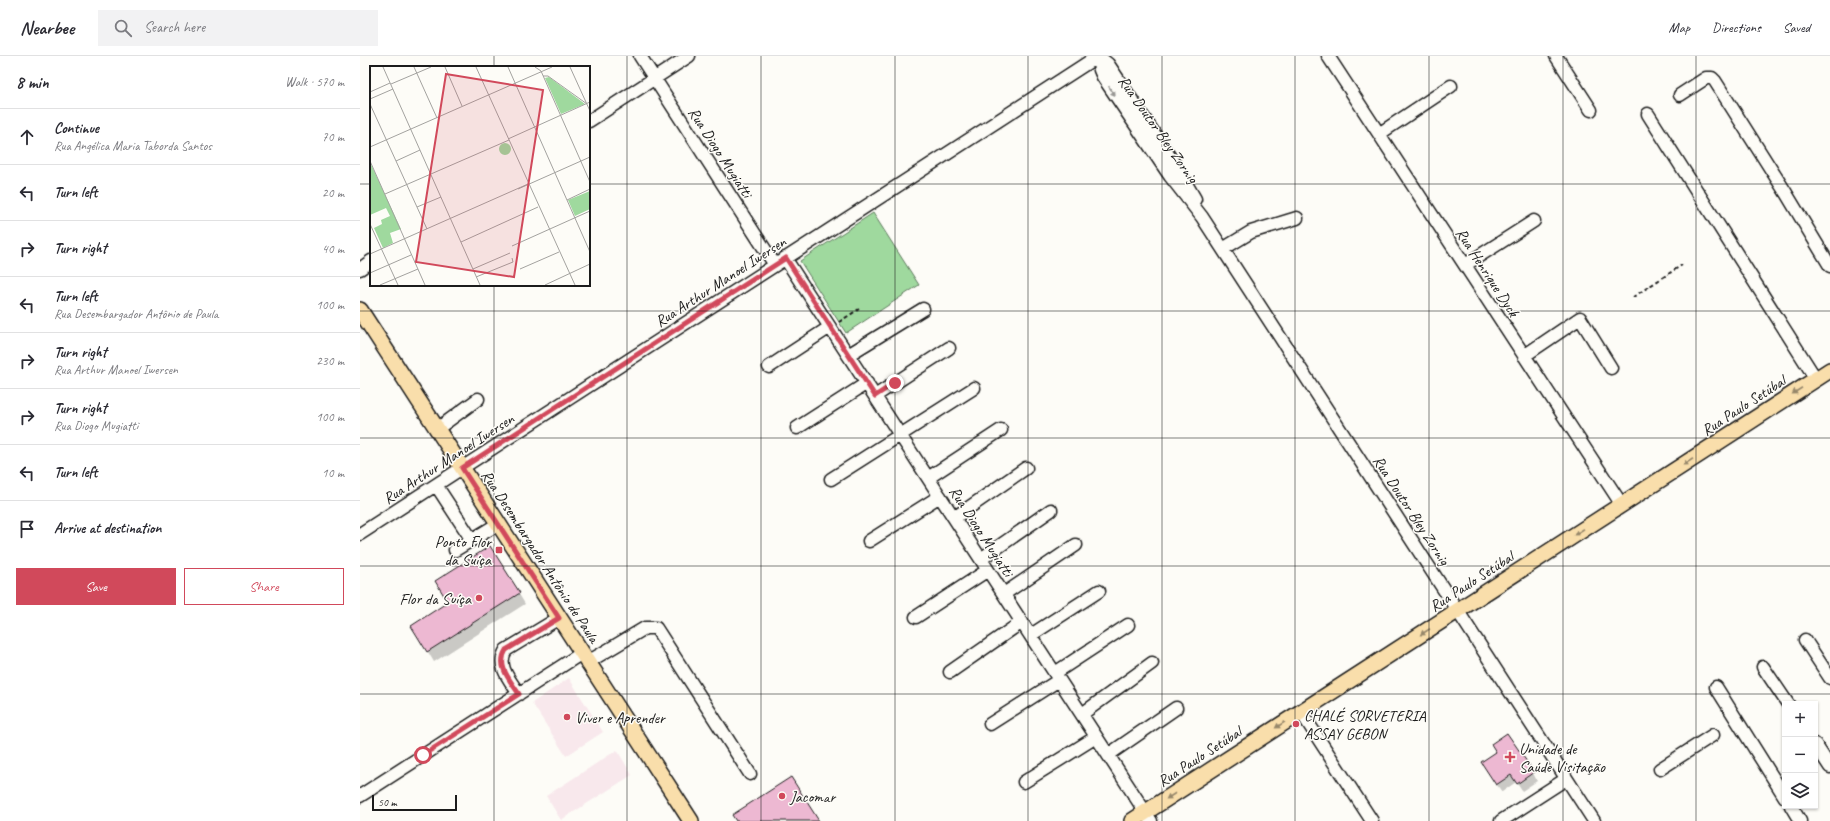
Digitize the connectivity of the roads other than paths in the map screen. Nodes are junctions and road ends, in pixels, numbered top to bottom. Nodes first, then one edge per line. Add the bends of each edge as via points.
1 (640, 56) edge
2 (689, 56) edge
3 (1098, 56) edge
4 (1328, 56) edge
5 (1556, 56) edge
6 (654, 78) junction
7 (1450, 86) dead end
8 (1680, 95) dead end
9 (1591, 110) dead end
10 (1648, 114) dead end
11 (590, 119) edge
12 (1379, 134) junction
13 (1297, 218) dead end
14 (1534, 221) dead end
15 (1223, 249) junction
16 (786, 258) junction
17 (370, 262) edge
18 (775, 265) junction
19 (1465, 265) junction
20 (1830, 266) edge
21 (360, 269) edge
22 (922, 309) dead end
23 (360, 310) edge
24 (830, 327) junction
25 (949, 348) dead end
26 (848, 355) junction
27 (1524, 356) junction
28 (769, 367) dead end
29 (1611, 368) dead end
30 (1830, 370) edge
31 (1816, 379) junction
32 (866, 383) junction
33 (974, 388) dead end
34 (875, 396) junction
35 (478, 399) dead end
36 (798, 428) dead end
37 (437, 429) junction
38 (1002, 430) dead end
39 (900, 435) junction
40 (462, 468) junction
41 (1026, 468) dead end
42 (928, 478) junction
43 (831, 479) dead end
44 (436, 485) junction
45 (940, 496) junction
46 (1622, 505) junction
47 (1051, 510) dead end
48 (954, 518) junction
49 (498, 524) junction
50 (360, 534) edge
51 (472, 540) junction
52 (869, 541) dead end
53 (1076, 546) dead end
54 (455, 550) dead end
55 (981, 559) junction
56 (988, 570) junction
57 (1099, 590) dead end
58 (1004, 594) junction
59 (1458, 611) junction
60 (916, 617) dead end
61 (559, 618) junction
62 (1022, 622) junction
63 (1128, 625) dead end
64 (1030, 635) junction
65 (1805, 640) dead end
66 (585, 657) junction
67 (1152, 663) dead end
68 (1763, 667) dead end
69 (950, 672) dead end
70 (1057, 676) junction
71 (1830, 678) edge
72 (1716, 687) dead end
73 (519, 694) junction
74 (1786, 701) edge
75 (1176, 708) dead end
76 (1301, 712) junction
77 (1082, 714) junction
78 (990, 724) dead end
79 (1713, 735) dead end
80 (1096, 737) junction
81 (1818, 749) edge
82 (1108, 755) junction
83 (1830, 767) edge
84 (1660, 769) dead end
85 (750, 774) dead end
86 (1566, 779) junction
87 (1024, 782) dead end
88 (1782, 791) edge
89 (360, 796) edge
90 (1793, 809) edge
91 (1148, 817) edge
92 (691, 821) edge
93 (1132, 821) edge
94 (1372, 821) edge
95 (1501, 821) edge
96 (1594, 821) edge
97 (1800, 821) edge

1 - 6 street, Rua Diogo Mugiatti
2 - 6 street
3 - 15 street, Rua Doutor Bley Zornig via 1102,77
3 - 16 street, Rua Arthur Manoel Iwersen
4 - 12 street, Rua Henrique Dyck
5 - 9 street
6 - 11 street
6 - 18 street, Rua Diogo Mugiatti
7 - 12 street
8 - 20 street via 1706,78 1715,81
10 - 31 street
12 - 19 street, Rua Henrique Dyck
13 - 15 street via 1250,232
14 - 19 street
15 - 59 street, Rua Doutor Bley Zornig
16 - 18 street, Rua Arthur Manoel Iwersen
16 - 24 street, Rua Diogo Mugiatti
17 - 21 street
18 - 40 street, Rua Arthur Manoel Iwersen
19 - 27 street, Rua Henrique Dyck
22 - 26 street
23 - 37 main road, Rua Desembargador Antônio de Paula
24 - 26 street, Rua Diogo Mugiatti
24 - 28 street
25 - 34 street
26 - 32 street, Rua Diogo Mugiatti
27 - 29 street via 1580,318
27 - 46 street, Rua Henrique Dyck
30 - 31 main road, Rua Paulo Setúbal
31 -> 46 main road, Rua Paulo Setúbal
32 - 34 street, Rua Diogo Mugiatti
32 - 36 street
33 - 39 street
34 - 39 street, Rua Diogo Mugiatti
35 - 37 street
37 - 40 main road, Rua Desembargador Antônio de Paula
38 - 42 street
39 - 42 street, Rua Diogo Mugiatti
39 - 43 street
40 - 44 street, Rua Arthur Manoel Iwersen
40 - 49 main road, Rua Desembargador Antônio de Paula
41 - 48 street
42 - 45 street, Rua Diogo Mugiatti
44 - 50 street, Rua Arthur Manoel Iwersen
44 - 51 street
45 - 48 street, Rua Diogo Mugiatti
45 - 52 street
46 -> 59 main road, Rua Paulo Setúbal
47 - 55 street
48 - 55 street, Rua Diogo Mugiatti
49 - 51 street
49 - 61 main road, Rua Desembargador Antônio de Paula
51 - 54 street
53 - 58 street
55 - 56 street, Rua Diogo Mugiatti
56 - 58 street, Rua Diogo Mugiatti
56 - 60 street
57 - 64 street
58 - 62 street, Rua Diogo Mugiatti
59 -> 76 main road, Rua Paulo Setúbal
59 - 86 street, Rua Doutor Bley Zornig
61 - 66 main road, Rua Desembargador Antônio de Paula
61 - 73 street via 506,650 501,657 502,666
62 - 64 street, Rua Diogo Mugiatti
62 - 69 street
63 - 70 street
64 - 70 street, Rua Diogo Mugiatti
65 - 71 street
66 - 73 street
66 - 85 street via 645,628 656,628
66 - 92 main road, Rua Desembargador Antônio de Paula
67 - 77 street
68 - 74 street
70 - 77 street, Rua Diogo Mugiatti
70 - 78 street
72 - 88 street
73 - 89 street
75 - 82 street
76 -> 91 main road, Rua Paulo Setúbal
76 - 94 street
77 - 80 street, Rua Diogo Mugiatti
79 - 84 street
80 - 82 street, Rua Diogo Mugiatti
80 - 87 street
81 - 83 street
82 - 91 street, Rua Diogo Mugiatti
86 - 95 street
86 - 96 street, Rua Doutor Bley Zornig
90 - 97 street
91 - 93 main road, Rua Paulo Setúbal

